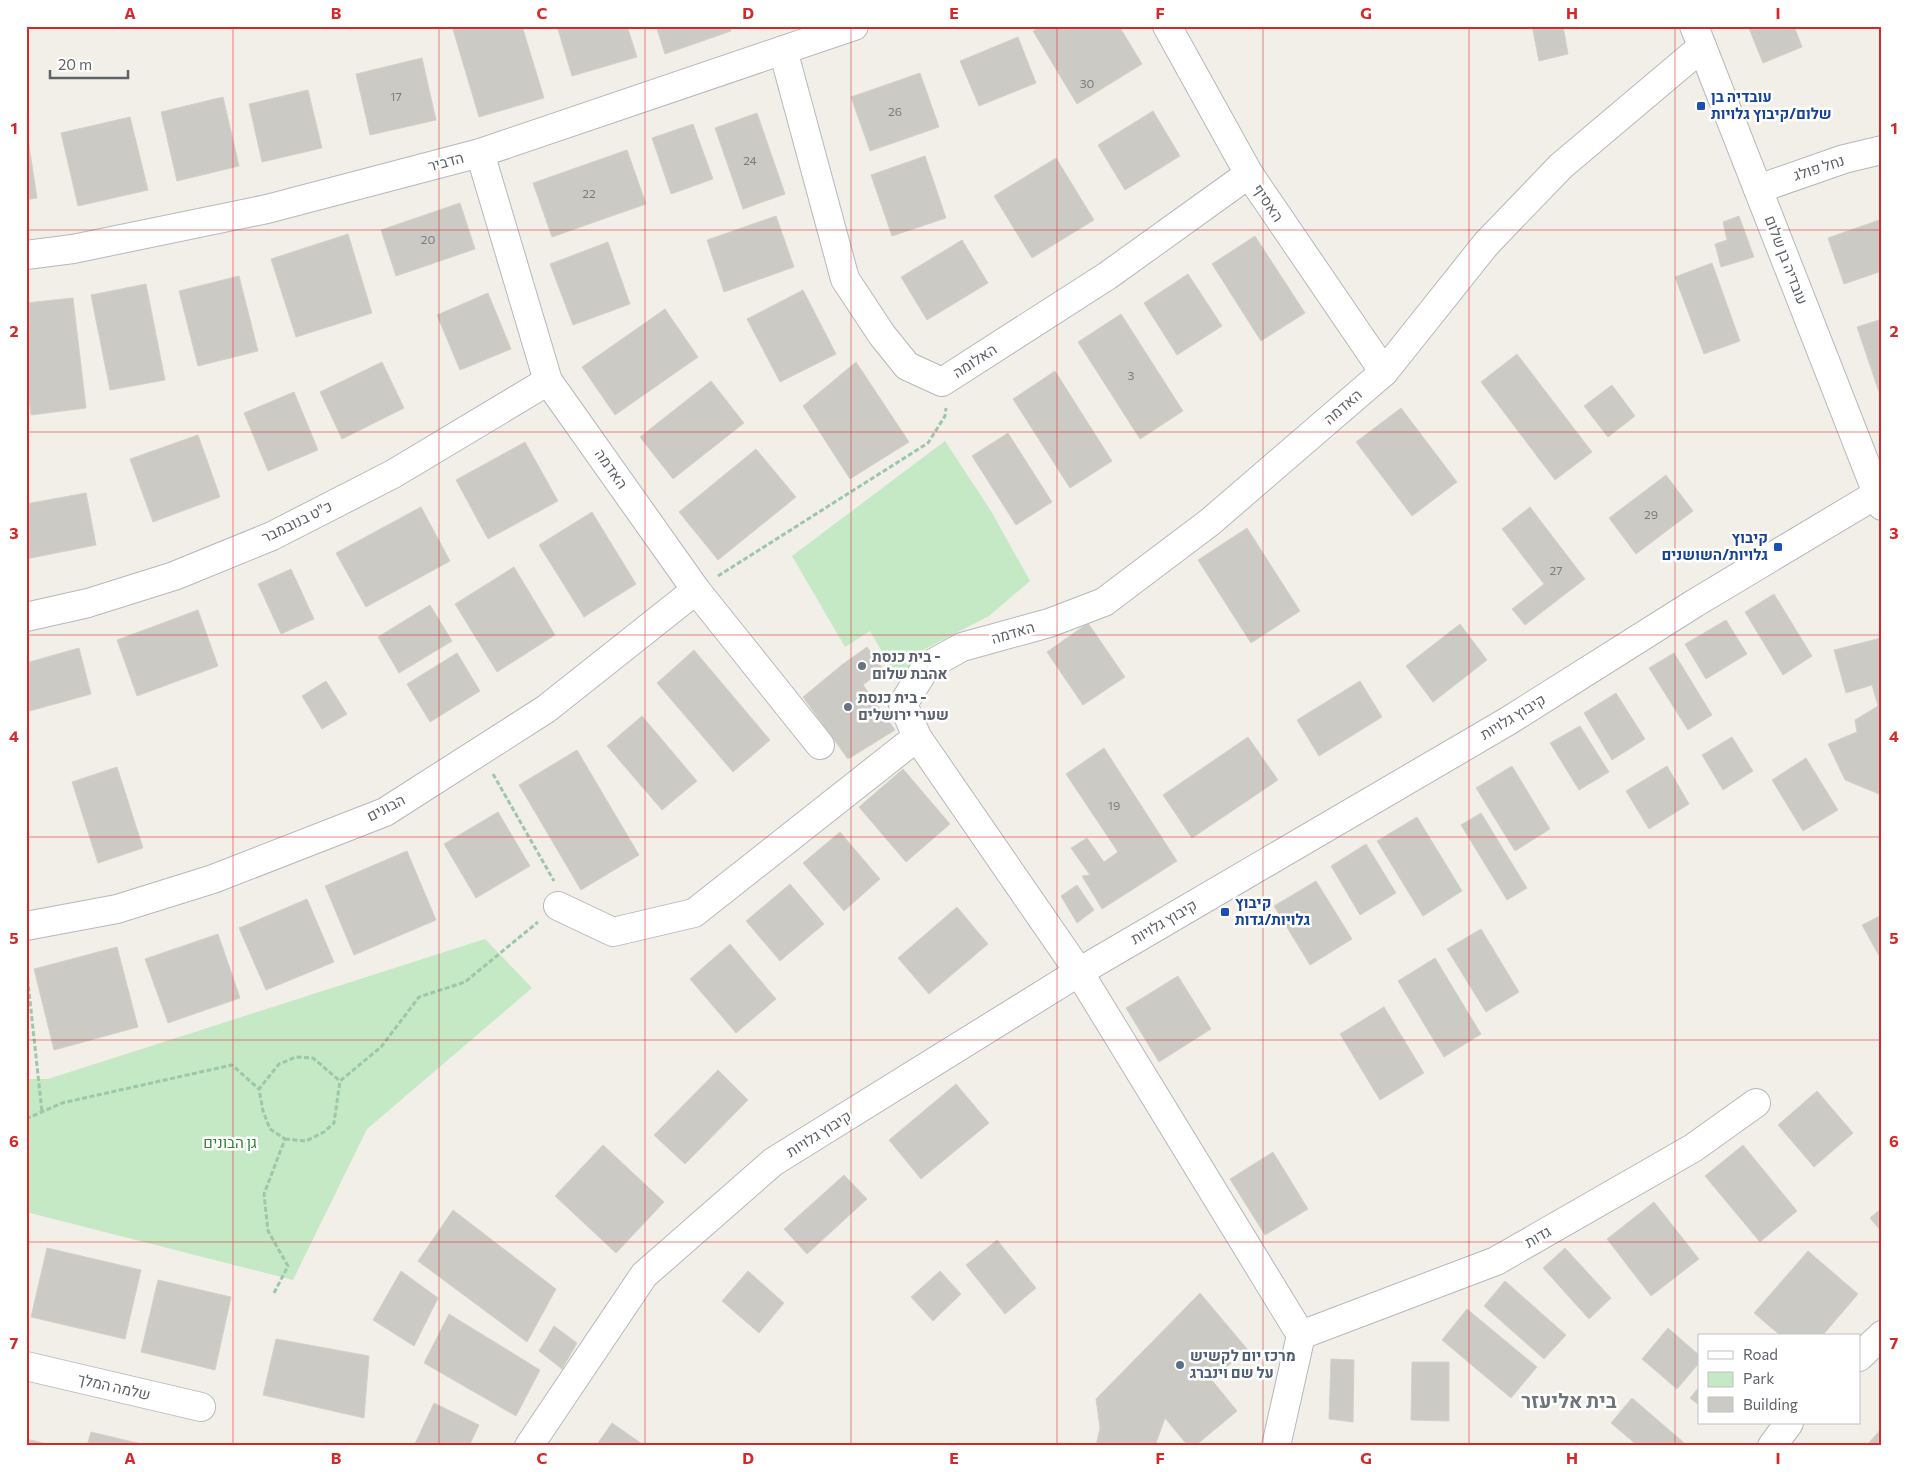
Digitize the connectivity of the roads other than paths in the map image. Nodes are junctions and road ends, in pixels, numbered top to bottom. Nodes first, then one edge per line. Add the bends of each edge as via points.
1 (854, 26) edge
2 (1168, 26) edge
3 (1698, 37) edge
4 (782, 50) junction
5 (1882, 150) edge
6 (480, 152) junction
7 (1249, 174) junction
8 (1758, 189) junction
9 (26, 255) edge
10 (1384, 372) junction
11 (548, 382) junction
12 (1880, 498) edge
13 (696, 590) junction
14 (26, 617) edge
15 (917, 737) junction
16 (820, 745) dead end
17 (558, 906) road end
18 (26, 926) edge
19 (1079, 972) junction
20 (1756, 1103) dead end
21 (1301, 1335) junction
22 (1882, 1335) edge
23 (1860, 1355) edge
24 (26, 1366) edge
25 (201, 1407) dead end
26 (1788, 1424) edge
27 (529, 1446) edge
28 (1276, 1446) edge
29 (1772, 1446) edge

1 - 4 street, הדביר
2 - 7 street, האסיף
3 - 8 street, עובדיה בן שלום
3 - 10 street via 1561,166 1486,244
4 - 6 street, הדביר
4 - 7 street, האלומה via 845,279 907,366 942,382 1107,276
5 - 8 street, נחל פולג via 1844,159
6 - 9 street, הדביר via 267,209 73,249
6 - 11 street, האדמה
7 - 10 street, האסיף
8 - 12 street, עובדיה בן שלום
10 - 15 street, האדמה via 1210,522 1104,602 1048,623 962,647 926,667 904,704
11 - 13 street, האדמה
11 - 14 street, כ"ט בנובמבר via 393,474 272,536 174,576
12 - 19 street, קיבוץ גלויות via 1695,603 1508,721
13 - 16 street, האדמה
13 - 18 street, הבונים via 546,709 385,812 213,879 117,909
15 - 17 street via 694,913 613,932
15 - 19 street, האדמה
19 - 21 street, האדמה
19 - 27 street, קיבוץ גלויות via 773,1162 644,1275
20 - 21 street, גדות via 1694,1148 1496,1261
21 - 28 street
22 - 23 street
24 - 25 street, שלמה המלך
26 - 29 street

